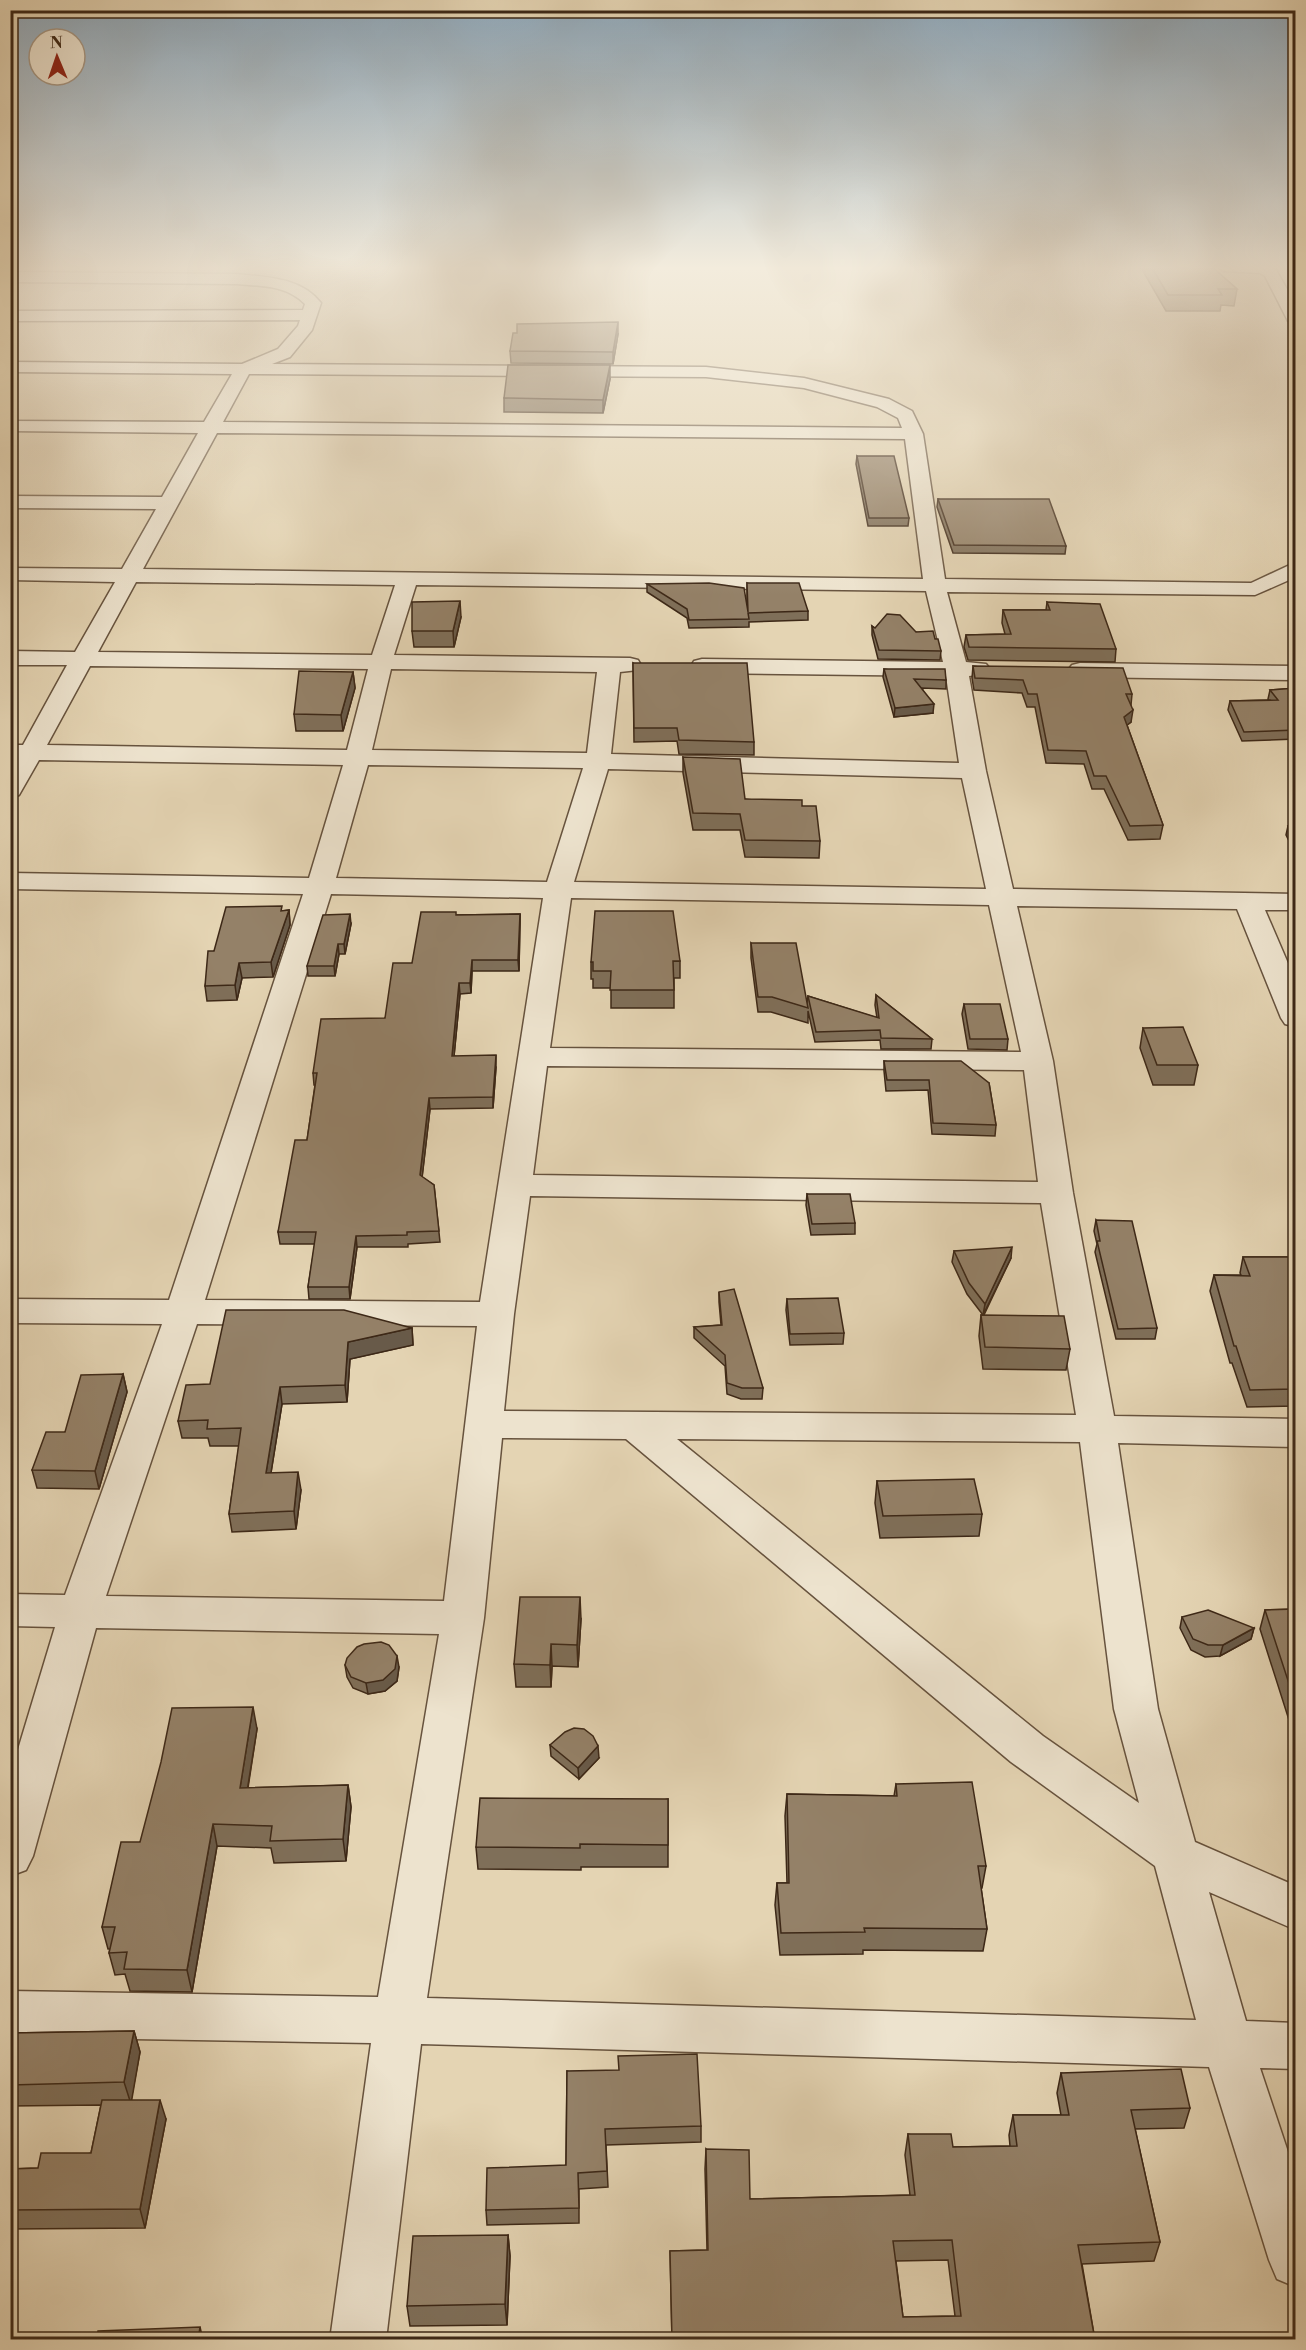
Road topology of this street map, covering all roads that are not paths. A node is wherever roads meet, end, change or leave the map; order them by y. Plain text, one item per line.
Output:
1 (239, 376) edge
2 (739, 376) edge
3 (10, 426) edge
4 (210, 429) junction
5 (914, 434) junction
6 (10, 502) edge
7 (169, 503) junction
8 (1296, 568) edge
9 (10, 574) edge
10 (129, 575) junction
11 (408, 578) junction
12 (934, 586) junction
13 (10, 657) edge
14 (84, 658) junction
15 (381, 662) junction
16 (609, 664) junction
17 (656, 665) edge
18 (680, 665) edge
19 (956, 669) junction
20 (1003, 669) edge
21 (1061, 670) edge
22 (1296, 673) edge
23 (21, 752) edge
24 (358, 757) junction
25 (598, 761) junction
26 (973, 771) junction
27 (10, 790) edge
28 (10, 882) edge
29 (320, 885) junction
30 (558, 891) junction
31 (1002, 897) junction
32 (1247, 901) junction
33 (1296, 902) edge
34 (1296, 1018) edge
35 (532, 1057) junction
36 (1038, 1061) junction
37 (514, 1185) junction
38 (1056, 1193) junction
39 (10, 1311) edge
40 (184, 1311) junction
41 (496, 1314) junction
42 (485, 1424) junction
43 (634, 1425) junction
44 (1097, 1429) junction
45 (1296, 1433) edge
46 (10, 1610) edge
47 (80, 1612) junction
48 (463, 1618) junction
49 (1176, 1855) junction
50 (10, 1856) edge
51 (1296, 1909) edge
52 (10, 2013) edge
53 (399, 2020) junction
54 (1227, 2044) junction
55 (1296, 2046) edge
56 (1296, 2260) edge
57 (358, 2340) edge

1 - 4 street
2 - 5 street
3 - 4 street
4 - 5 street
4 - 7 street
5 - 12 street
6 - 7 street
7 - 10 street
8 - 12 street
9 - 10 street
10 - 11 street
10 - 14 street
11 - 12 street
11 - 15 street
12 - 19 street
13 - 14 street
14 - 15 street
14 - 23 street
15 - 16 street
15 - 24 street
16 - 17 street
16 - 25 street
18 - 19 street
19 - 20 street
19 - 26 street
21 - 22 street
23 - 24 street
23 - 27 street
24 - 25 street
24 - 29 street
25 - 26 street
25 - 30 street
26 - 31 street
28 - 29 street
29 - 30 street
29 - 40 street
30 - 31 street
30 - 35 street
31 - 32 street
31 - 36 street
32 - 33 street
32 - 34 street
35 - 36 street
35 - 37 street
36 - 38 street
37 - 38 street
37 - 41 street
38 - 44 street
39 - 40 street
40 - 41 street
40 - 47 street
41 - 42 street
42 - 43 street
42 - 48 street
43 - 44 street
43 - 49 street
44 - 45 street
44 - 49 street
46 - 47 street
47 - 48 street
47 - 50 street
48 - 53 street
49 - 51 street
49 - 54 street
52 - 53 street
53 - 54 street
53 - 57 street
54 - 55 street
54 - 56 street

